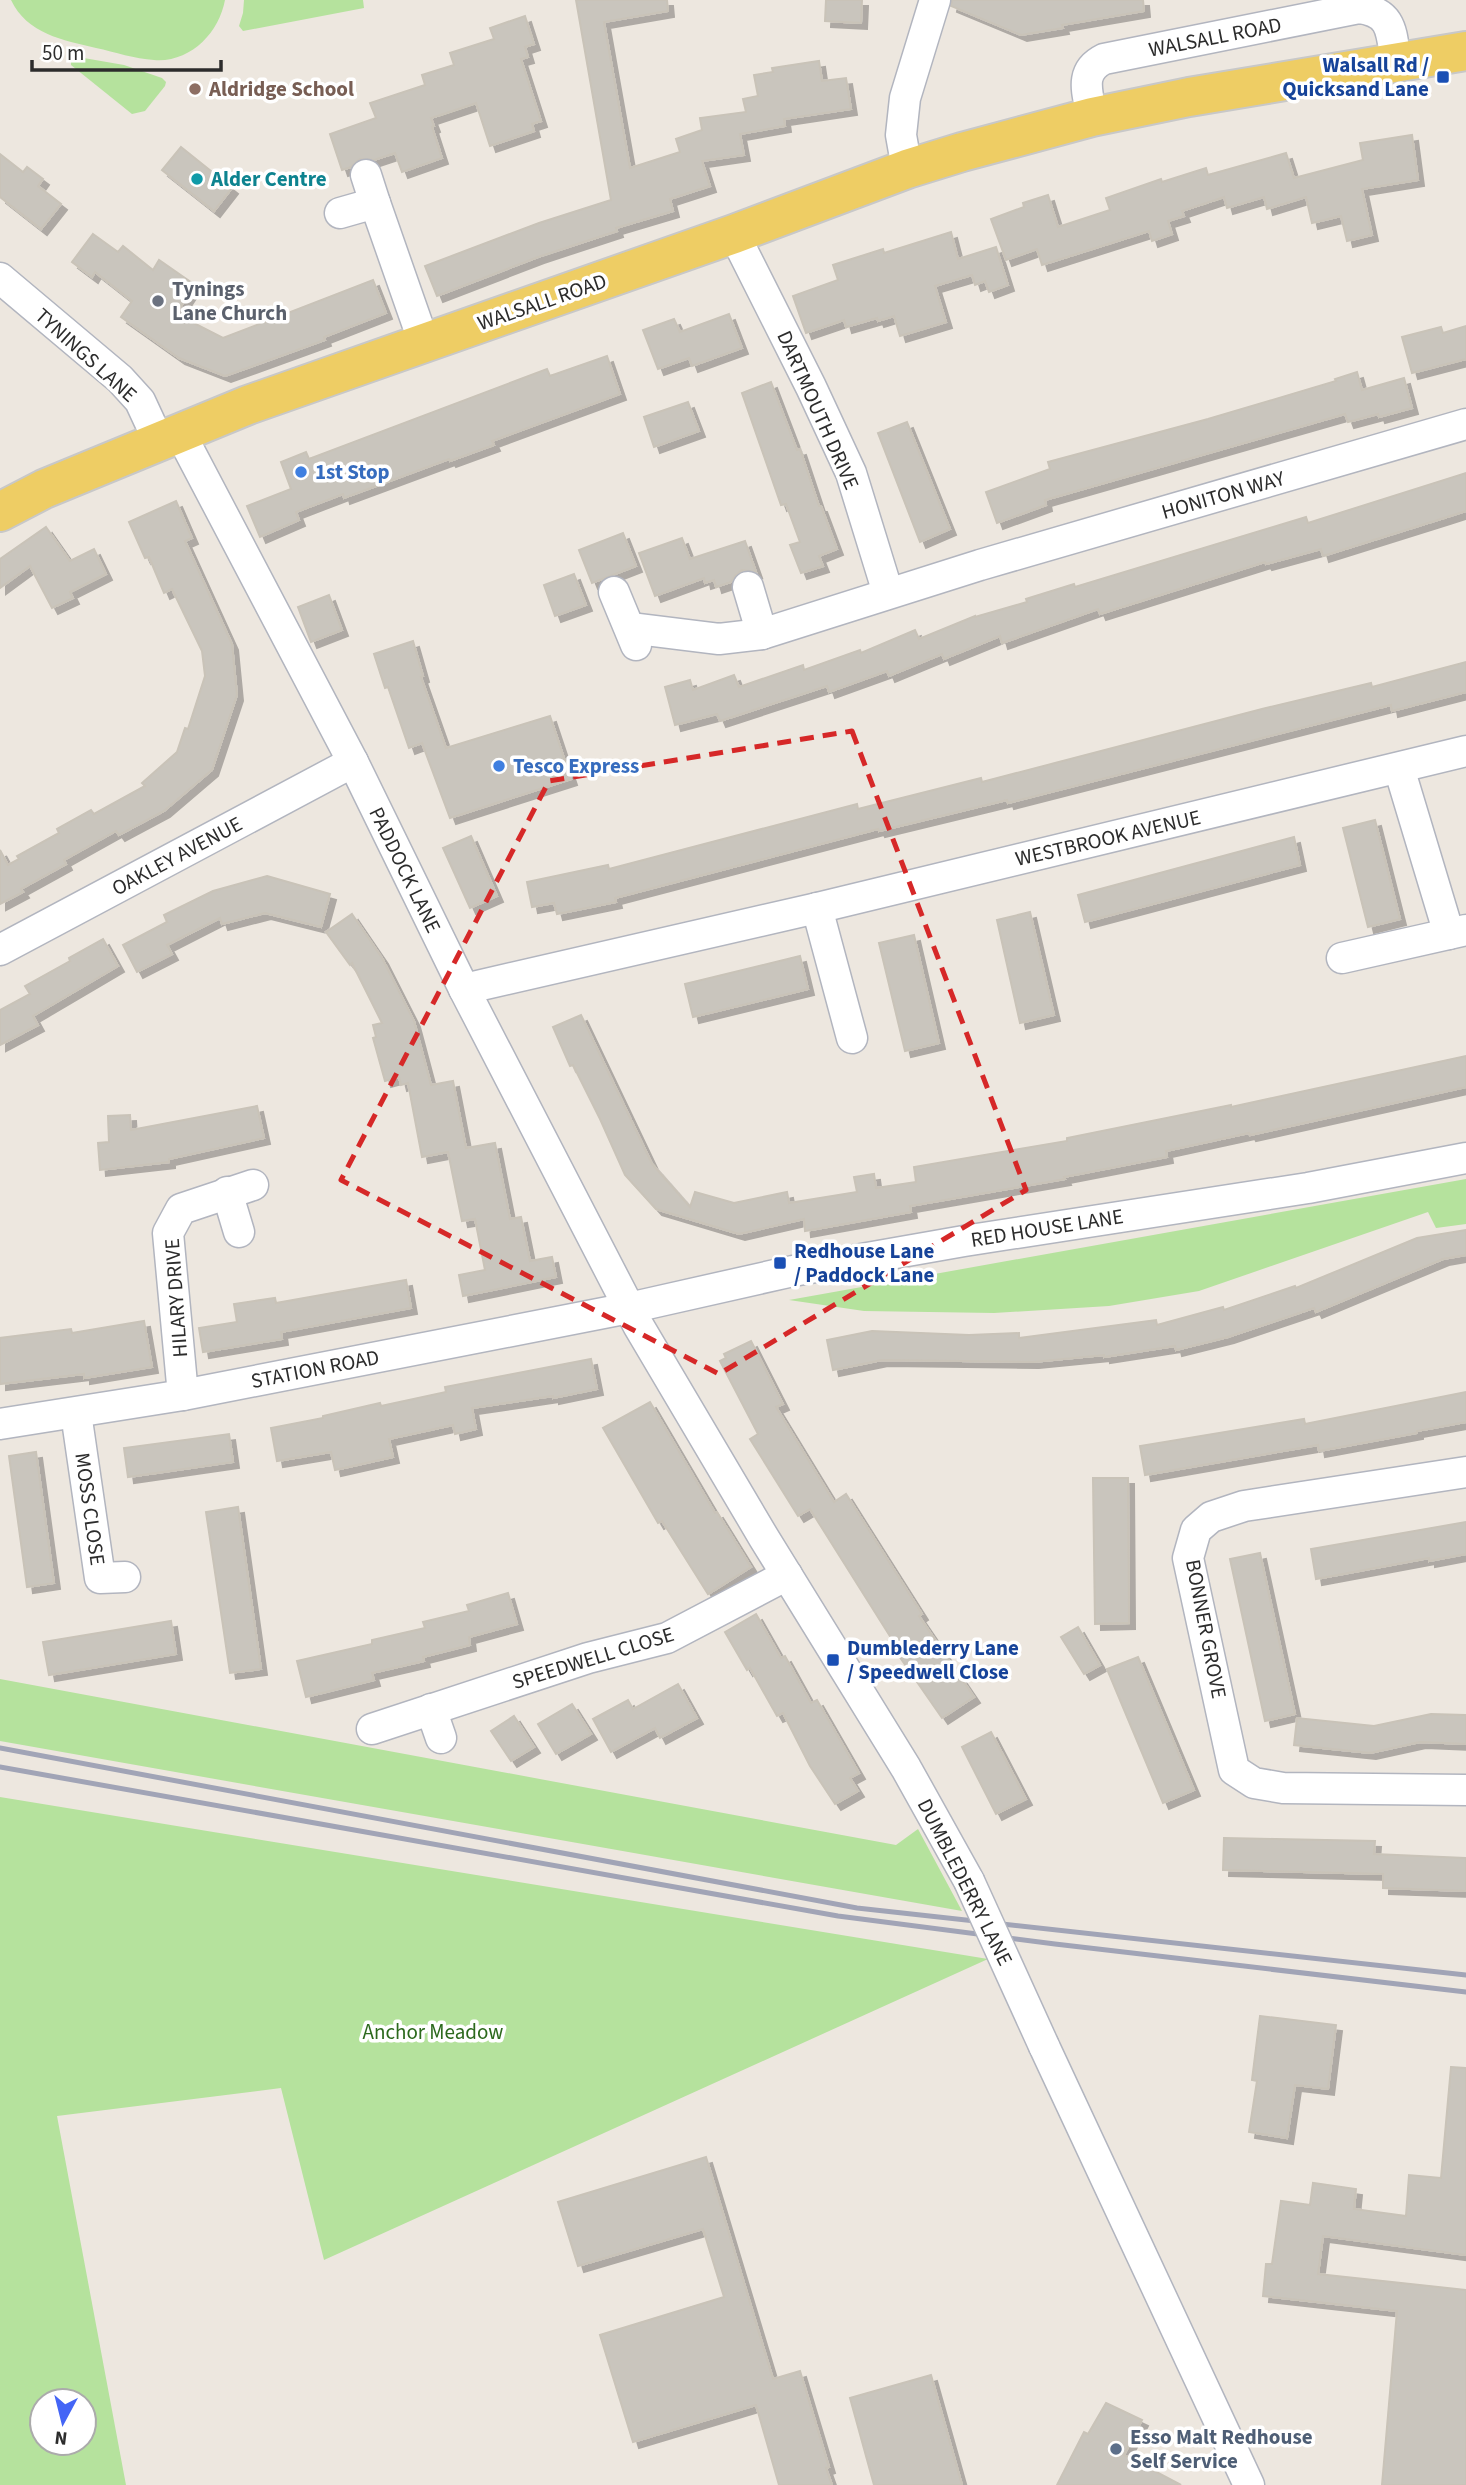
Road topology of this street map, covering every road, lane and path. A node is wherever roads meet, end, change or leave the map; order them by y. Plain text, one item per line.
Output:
1 (934, 0) edge
2 (1466, 51) edge
3 (1396, 63) junction
4 (1092, 117) junction
5 (906, 169) junction
6 (340, 213) dead end
7 (734, 234) junction
8 (0, 278) edge
9 (424, 343) junction
10 (1466, 424) edge
11 (169, 437) junction
12 (0, 512) edge
13 (748, 587) dead end
14 (614, 592) dead end
15 (888, 593) junction
16 (762, 634) junction
17 (1466, 751) edge
18 (353, 762) junction
19 (1399, 768) junction
20 (817, 908) junction
21 (1458, 932) edge
22 (0, 950) edge
23 (1342, 958) dead end
24 (464, 989) junction
25 (852, 1038) dead end
26 (1466, 1158) edge
27 (239, 1232) dead end
28 (629, 1308) junction
29 (183, 1395) junction
30 (76, 1413) junction
31 (0, 1424) edge
32 (1466, 1472) edge
33 (787, 1576) junction
34 (125, 1577) dead end
35 (430, 1709) junction
36 (372, 1729) dead end
37 (441, 1738) dead end
38 (1466, 1790) edge
39 (1249, 2485) edge

1 - 5 street
2 - 3 main road, WALSALL ROAD
3 - 4 main road, WALSALL ROAD
3 - 4 street, WALSALL ROAD
4 - 5 main road, WALSALL ROAD
5 - 7 main road, WALSALL ROAD
6 - 9 street
7 - 9 main road, WALSALL ROAD
7 - 15 street, DARTMOUTH DRIVE
8 - 11 street, TYNINGS LANE
9 - 11 main road, WALSALL ROAD
10 - 15 street, HONITON WAY
11 - 12 main road, WALSALL ROAD
11 - 18 street, PADDOCK LANE
13 - 16 street
14 - 16 street, HONITON WAY
15 - 16 street, HONITON WAY
17 - 19 street, WESTBROOK AVENUE
18 - 22 street, OAKLEY AVENUE
18 - 24 street, PADDOCK LANE
19 - 20 street, WESTBROOK AVENUE
19 - 21 street
20 - 24 street, WESTBROOK AVENUE
20 - 25 street
21 - 23 street
24 - 28 street, PADDOCK LANE
26 - 28 street, RED HOUSE LANE
27 - 29 street, HILARY DRIVE
28 - 29 street, STATION ROAD
28 - 33 street, DUMBLEDERRY LANE
29 - 30 street, STATION ROAD
30 - 31 street, STATION ROAD
30 - 34 street, MOSS CLOSE
32 - 38 street, BONNER GROVE
33 - 35 street, SPEEDWELL CLOSE
33 - 39 street, DUMBLEDERRY LANE, bridge
35 - 36 street, SPEEDWELL CLOSE
35 - 37 street

